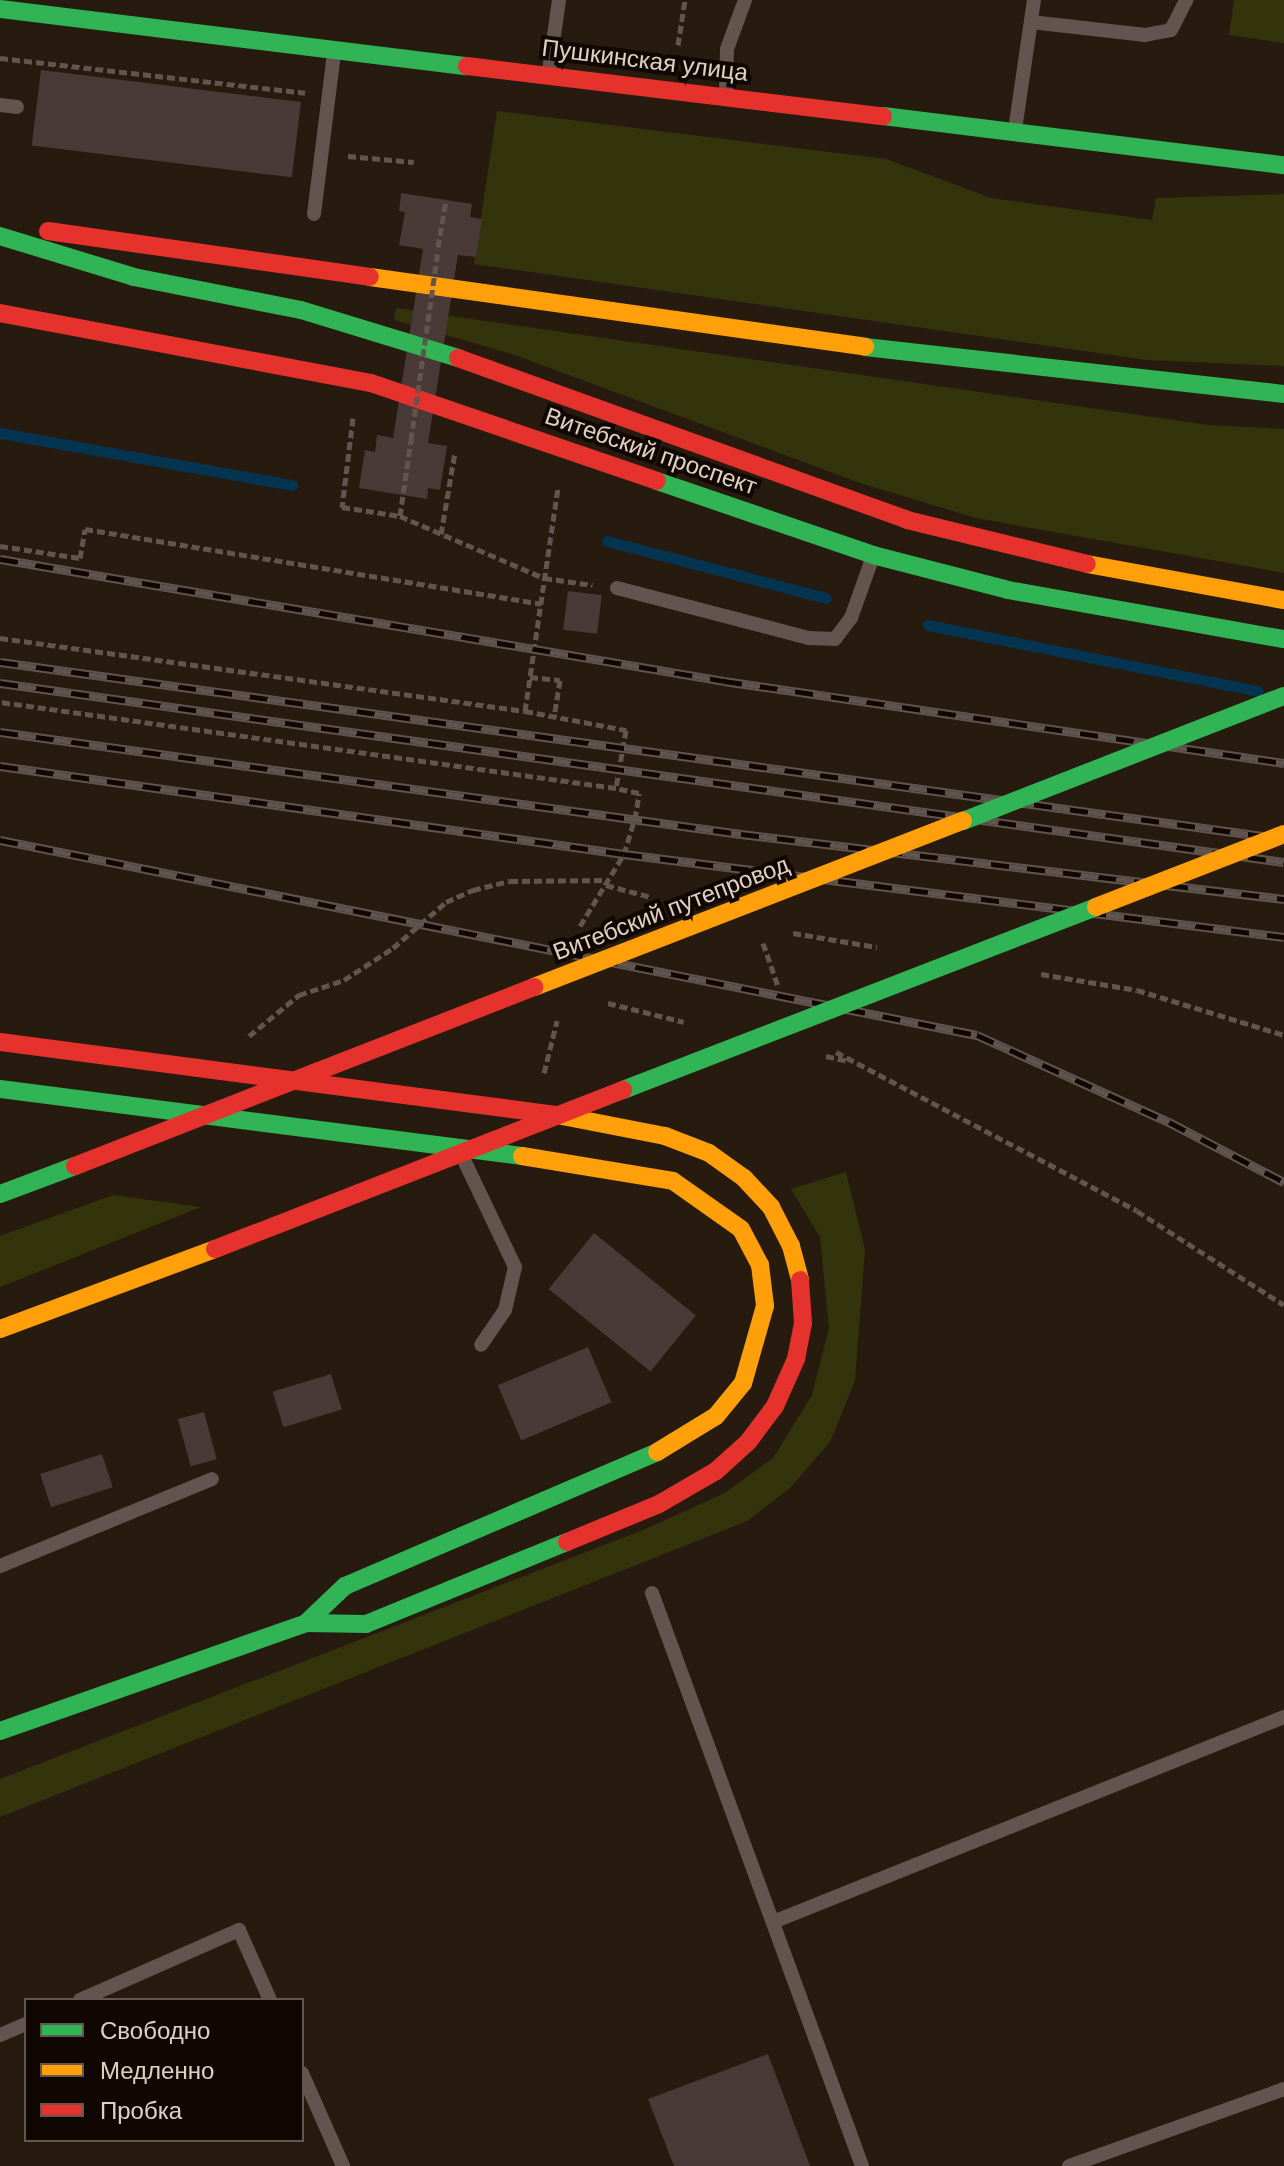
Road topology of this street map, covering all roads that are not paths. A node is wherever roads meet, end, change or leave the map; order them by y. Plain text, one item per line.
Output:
1 (559, 0) edge
2 (745, 0) edge
3 (1034, 0) edge
4 (1186, 0) edge
5 (0, 9) edge
6 (1031, 22) junction
7 (335, 48) junction
8 (548, 73) junction
9 (726, 93) junction
10 (0, 105) edge
11 (17, 107) dead end
12 (1015, 130) junction
13 (1284, 165) edge
14 (314, 214) dead end
15 (0, 228) edge
16 (0, 236) edge
17 (0, 313) edge
18 (1284, 394) edge
19 (873, 555) junction
20 (617, 588) road end
21 (1284, 600) edge
22 (1284, 639) edge
23 (1284, 696) edge
24 (1284, 834) edge
25 (0, 1042) edge
26 (0, 1089) edge
27 (460, 1150) junction
28 (0, 1194) edge
29 (0, 1329) edge
30 (481, 1345) dead end
31 (212, 1479) dead end
32 (0, 1566) edge
33 (652, 1593) dead end
34 (306, 1623) junction
35 (1284, 1717) edge
36 (0, 1731) edge
37 (773, 1922) junction
38 (85, 1998) edge
39 (269, 1998) edge
40 (24, 2025) edge
41 (0, 2035) edge
42 (304, 2078) edge
43 (1284, 2089) edge
44 (343, 2166) edge
45 (862, 2166) edge
46 (1069, 2166) edge

1 - 8 lane
2 - 9 lane
3 - 6 lane
4 - 6 lane
5 - 7 main road, Пушкинская улица
6 - 12 lane
7 - 8 main road, Пушкинская улица
7 - 14 lane
8 - 9 main road, Пушкинская улица
9 - 12 main road, Пушкинская улица
10 - 11 lane
12 - 13 main road, Пушкинская улица
15 - 18 main road
16 - 21 main road
17 - 19 main road, Витебский проспект
19 - 20 lane
19 - 22 main road, Витебский проспект
23 - 28 main road, Витебский путепровод, bridge
24 - 29 main road, bridge
25 - 34 main road
26 - 27 main road
27 - 30 lane
27 - 34 main road
31 - 32 lane
33 - 37 lane
34 - 36 main road
35 - 37 lane
37 - 45 lane
38 - 39 lane
40 - 41 lane
42 - 44 lane
43 - 46 lane

